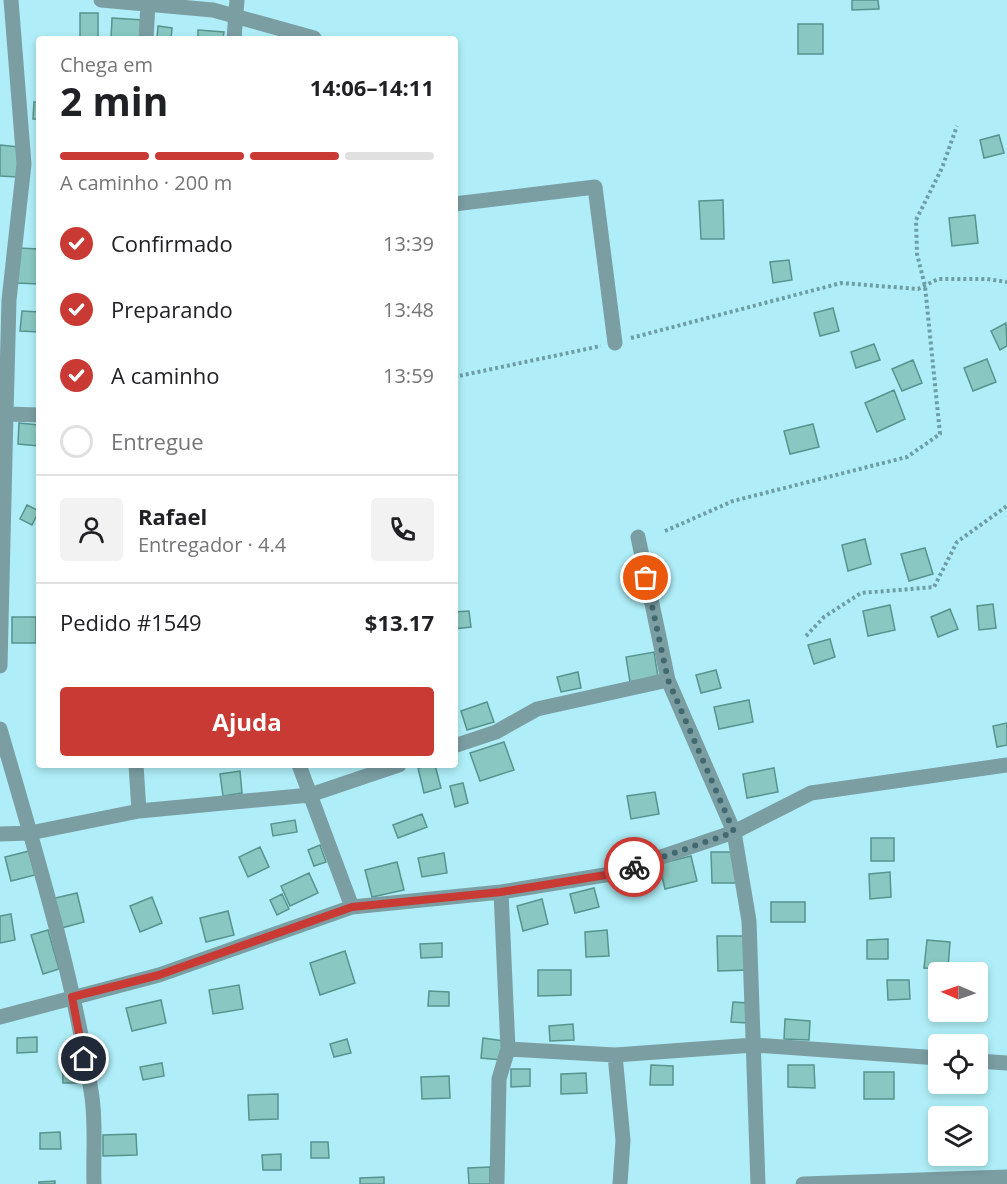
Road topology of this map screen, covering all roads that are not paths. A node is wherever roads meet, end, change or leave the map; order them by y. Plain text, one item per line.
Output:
1 (11, 0) edge
2 (102, 0) edge
3 (237, 0) edge
4 (148, 4) junction
5 (235, 18) junction
6 (146, 36) edge
7 (234, 36) edge
8 (307, 36) edge
9 (458, 204) edge
10 (615, 343) road end
11 (3, 414) edge
12 (36, 415) edge
13 (638, 537) dead end
14 (0, 666) edge
15 (668, 680) junction
16 (0, 729) edge
17 (458, 745) edge
18 (1007, 765) edge
19 (136, 768) edge
20 (300, 768) edge
21 (390, 768) edge
22 (310, 795) junction
23 (139, 811) junction
24 (734, 832) junction
25 (30, 833) junction
26 (0, 834) edge
27 (501, 892) junction
28 (352, 907) junction
29 (72, 997) junction
30 (0, 1017) edge
31 (754, 1045) junction
32 (508, 1049) junction
33 (615, 1055) junction
34 (928, 1057) edge
35 (988, 1062) edge
36 (1007, 1063) edge
37 (1007, 1177) edge
38 (94, 1184) edge
39 (497, 1184) edge
40 (620, 1184) edge
41 (758, 1184) edge
42 (803, 1184) edge

1 - 11 street
2 - 4 street
3 - 5 street
4 - 5 street
4 - 6 street
5 - 7 street
5 - 8 street
9 - 10 street
11 - 12 street
11 - 14 street
13 - 15 street
15 - 17 street
15 - 24 street
16 - 25 street
18 - 24 street
19 - 23 street
20 - 22 street
21 - 22 street
22 - 23 street
22 - 28 street
23 - 25 street
24 - 27 street
24 - 31 street
25 - 26 street
25 - 29 street
27 - 28 street
27 - 32 street
28 - 29 street
29 - 30 street
29 - 38 street
31 - 33 street
31 - 34 street
31 - 41 street
32 - 33 street
32 - 39 street
33 - 40 street
35 - 36 street
37 - 42 street

